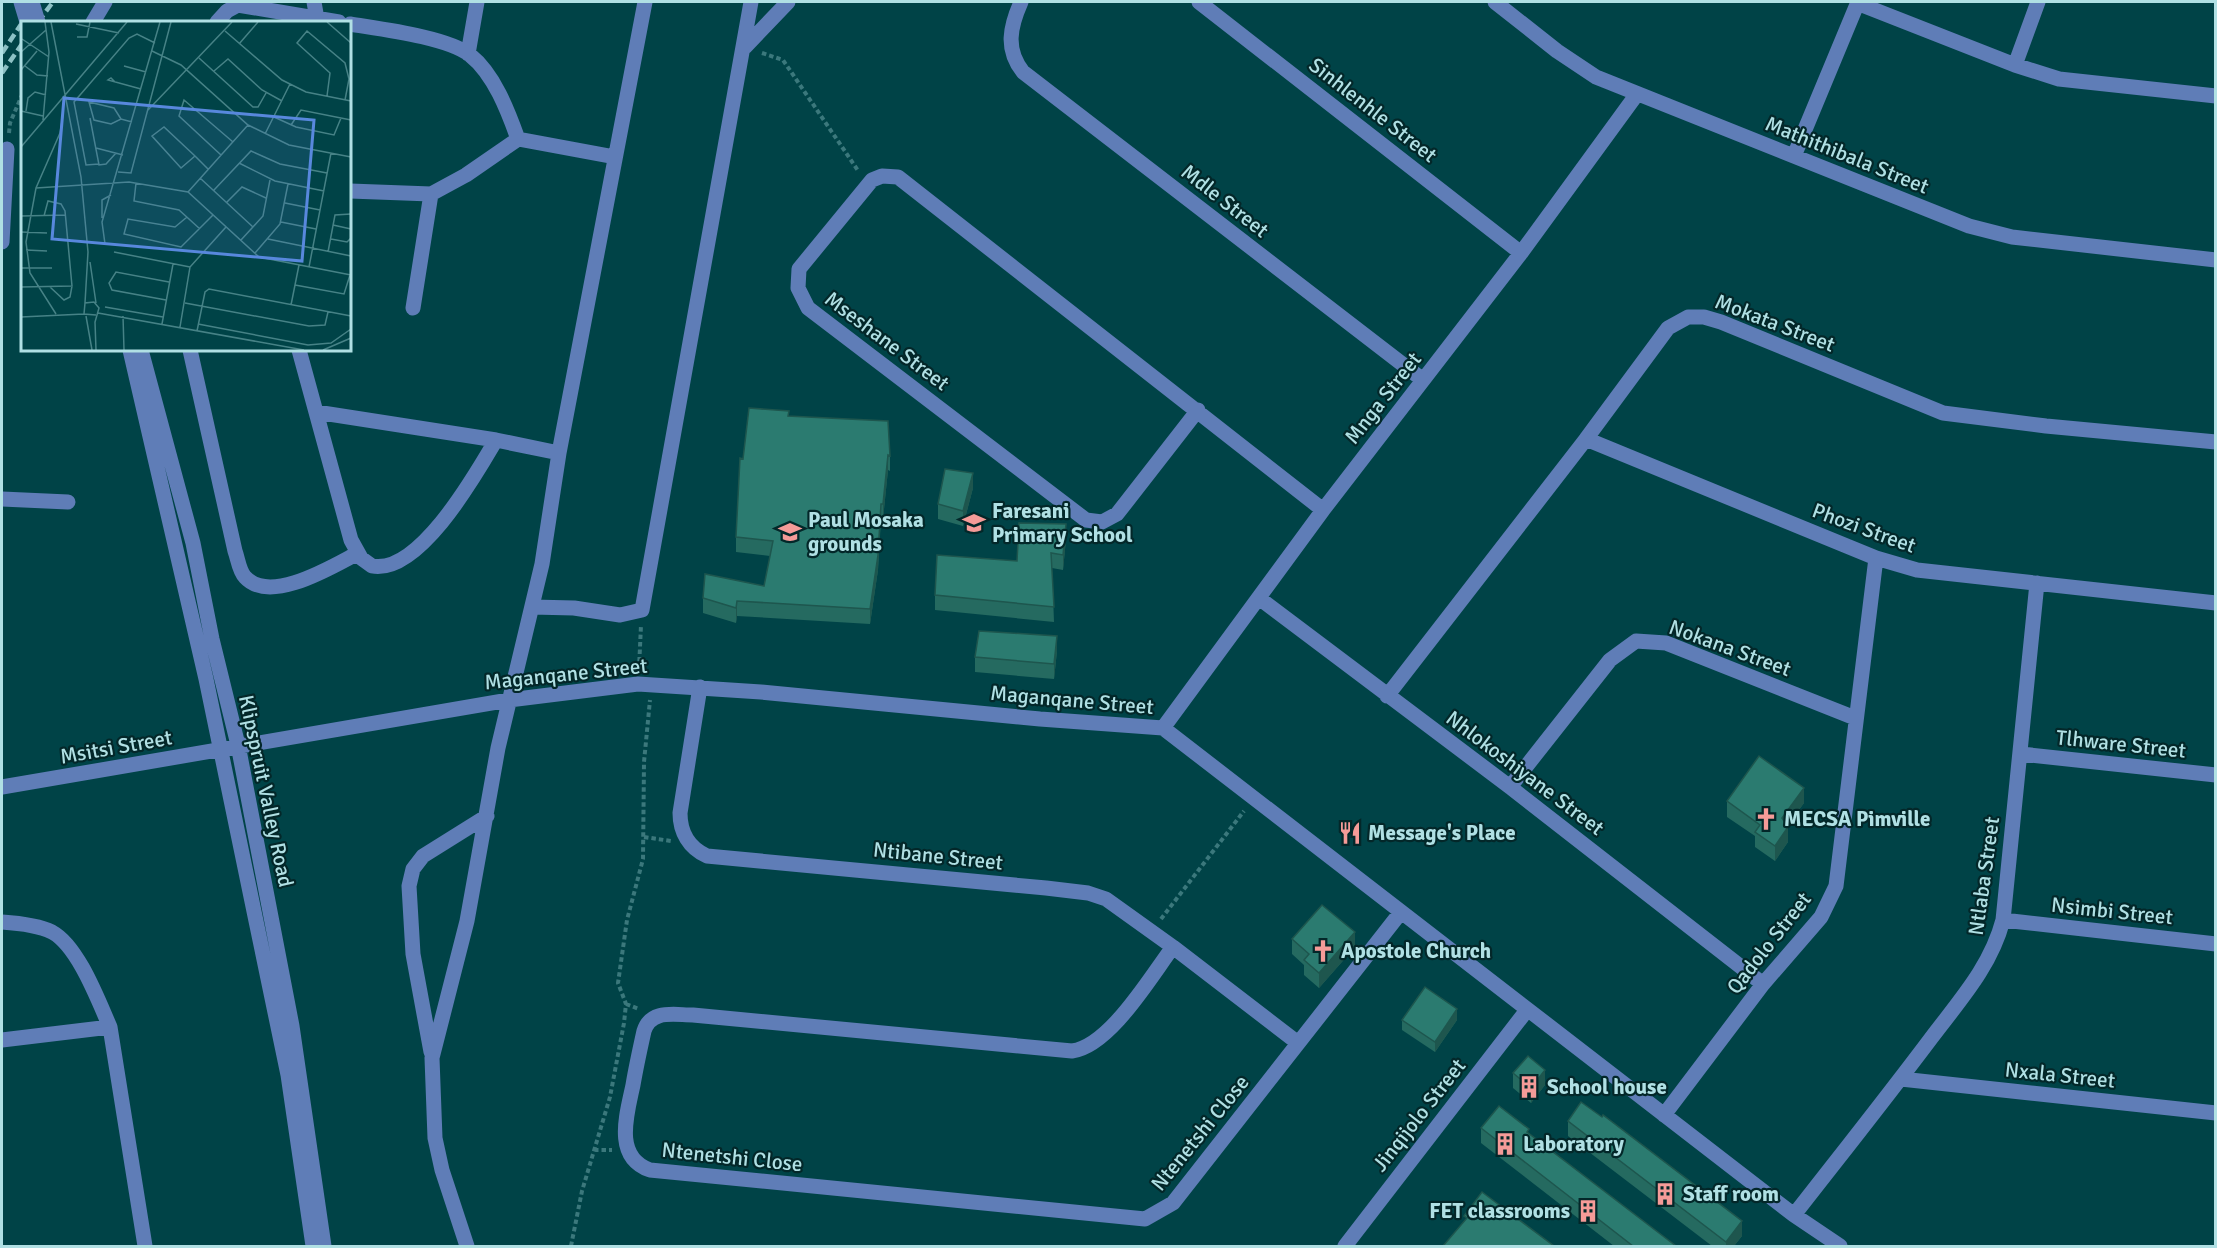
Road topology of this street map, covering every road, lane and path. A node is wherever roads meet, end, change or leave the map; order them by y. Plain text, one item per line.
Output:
1 (21, 2) edge
2 (32, 2) edge
3 (105, 2) edge
4 (314, 2) edge
5 (477, 2) edge
6 (645, 2) edge
7 (751, 2) edge
8 (788, 2) edge
9 (1021, 2) edge
10 (1199, 2) edge
11 (1495, 2) edge
12 (1858, 2) edge
13 (2038, 2) edge
14 (238, 3) edge
15 (317, 19) junction
16 (27, 21) edge
17 (39, 21) edge
18 (94, 21) edge
19 (219, 21) edge
20 (332, 21) edge
21 (351, 24) edge
22 (745, 47) junction
23 (468, 54) junction
24 (2015, 65) junction
25 (1637, 94) junction
26 (2216, 96) edge
27 (21, 97) edge
28 (519, 139) junction
29 (7, 149) joint
30 (1794, 156) junction
31 (615, 157) junction
32 (867, 185) junction
33 (351, 191) edge
34 (431, 194) junction
35 (2, 242) edge
36 (1521, 253) junction
37 (2216, 260) edge
38 (413, 308) dead end
39 (130, 351) edge
40 (141, 351) edge
41 (190, 351) edge
42 (300, 351) edge
43 (1423, 380) junction
44 (1198, 410) junction
45 (316, 412) junction
46 (1586, 439) junction
47 (496, 440) junction
48 (2216, 442) edge
49 (560, 453) junction
50 (2, 499) edge
51 (68, 502) dead end
52 (1323, 510) junction
53 (358, 553) junction
54 (1876, 558) junction
55 (2037, 584) junction
56 (1259, 598) junction
57 (2216, 603) edge
58 (532, 607) junction
59 (642, 610) junction
60 (644, 685) junction
61 (700, 687) junction
62 (1387, 696) junction
63 (509, 700) junction
64 (1854, 718) junction
65 (1163, 728) junction
66 (238, 745) junction
67 (220, 750) junction
68 (2022, 754) junction
69 (2216, 775) edge
70 (1510, 787) junction
71 (2, 788) edge
72 (1254, 798) junction
73 (487, 816) junction
74 (1401, 912) junction
75 (2003, 920) junction
76 (2, 922) edge
77 (1152, 931) junction
78 (2216, 944) edge
79 (1173, 947) junction
80 (1763, 984) junction
81 (1527, 1010) junction
82 (110, 1027) junction
83 (2, 1040) edge
84 (1298, 1043) junction
85 (432, 1058) junction
86 (1901, 1079) junction
87 (2216, 1113) edge
88 (1664, 1115) junction
89 (1794, 1215) junction
90 (146, 1246) edge
91 (313, 1246) edge
92 (324, 1246) edge
93 (467, 1246) edge
94 (571, 1246) edge
95 (1345, 1246) edge
96 (1840, 1246) edge

1 - 16 street, bridge
2 - 17 street, bridge
3 - 18 street
4 - 15 street
5 - 23 street
6 - 31 street
7 - 22 street
8 - 22 street
9 - 43 street, Mdle Street
10 - 36 street, Sinhlenhle Street
11 - 25 street, Mathithibala Street
12 - 24 street
12 - 30 street
13 - 24 street
14 - 15 street
14 - 19 street
15 - 20 street
21 - 23 street
22 - 32 path
22 - 59 street
23 - 28 street
24 - 26 street
25 - 30 street, Mathithibala Street
25 - 36 street, Mnga Street
27 - 29 path
28 - 31 street
28 - 34 street
29 - 35 street
30 - 37 street, Mathithibala Street
31 - 49 street
32 - 44 street
32 - 44 street, Mseshane Street
33 - 34 street
34 - 38 street
36 - 43 street, Mnga Street
39 - 67 street, Klipspruit Valley Road
40 - 66 street, Klipspruit Valley Road
41 - 53 street
42 - 45 street
43 - 52 street, Mnga Street
44 - 52 street
45 - 47 street
45 - 53 street
46 - 48 street, Mokata Street
46 - 54 street, Phozi Street
46 - 62 street, Mokata Street
47 - 49 street
47 - 53 street
49 - 58 street
50 - 51 street
52 - 56 street, Mnga Street
54 - 55 street, Phozi Street
54 - 64 street, Qadolo Street
55 - 57 street, Phozi Street
55 - 68 street, Ntlaba Street
56 - 62 street, Nhlokoshiyane Street
56 - 65 street, Mnga Street
58 - 59 street
58 - 63 street
59 - 60 path
60 - 61 street, Maganqane Street
60 - 63 street, Maganqane Street
60 - 94 path
61 - 65 street, Maganqane Street
61 - 77 street, Ntibane Street
62 - 70 street, Nhlokoshiyane Street
63 - 66 street, Maganqane Street
63 - 73 street
64 - 70 street, Nokana Street
64 - 80 street, Qadolo Street
65 - 72 street, Maganqane Street
66 - 67 street, Msitsi Street
66 - 92 street, Klipspruit Valley Road
67 - 71 street, Msitsi Street
67 - 91 street, Klipspruit Valley Road
68 - 69 street, Tlhware Street
68 - 75 street, Ntlaba Street
70 - 80 street, Nhlokoshiyane Street
72 - 74 street, Maganqane Street
72 - 77 path
73 - 85 street
73 - 85 street
74 - 81 street, Maganqane Street
74 - 84 street, Ntenetshi Close
75 - 78 street, Nsimbi Street
75 - 86 street, Ntlaba Street
76 - 82 street
77 - 79 street, Ntibane Street
79 - 84 street, Ntibane Street
79 - 84 street, Ntenetshi Close
80 - 88 street, Qadolo Street
81 - 88 street, Maganqane Street
81 - 95 street, Jinqijolo Street
82 - 83 street
82 - 90 street
85 - 93 street
86 - 87 street, Nxala Street
86 - 89 street, Ntlaba Street
88 - 89 street, Maganqane Street
89 - 96 street, Maganqane Street

